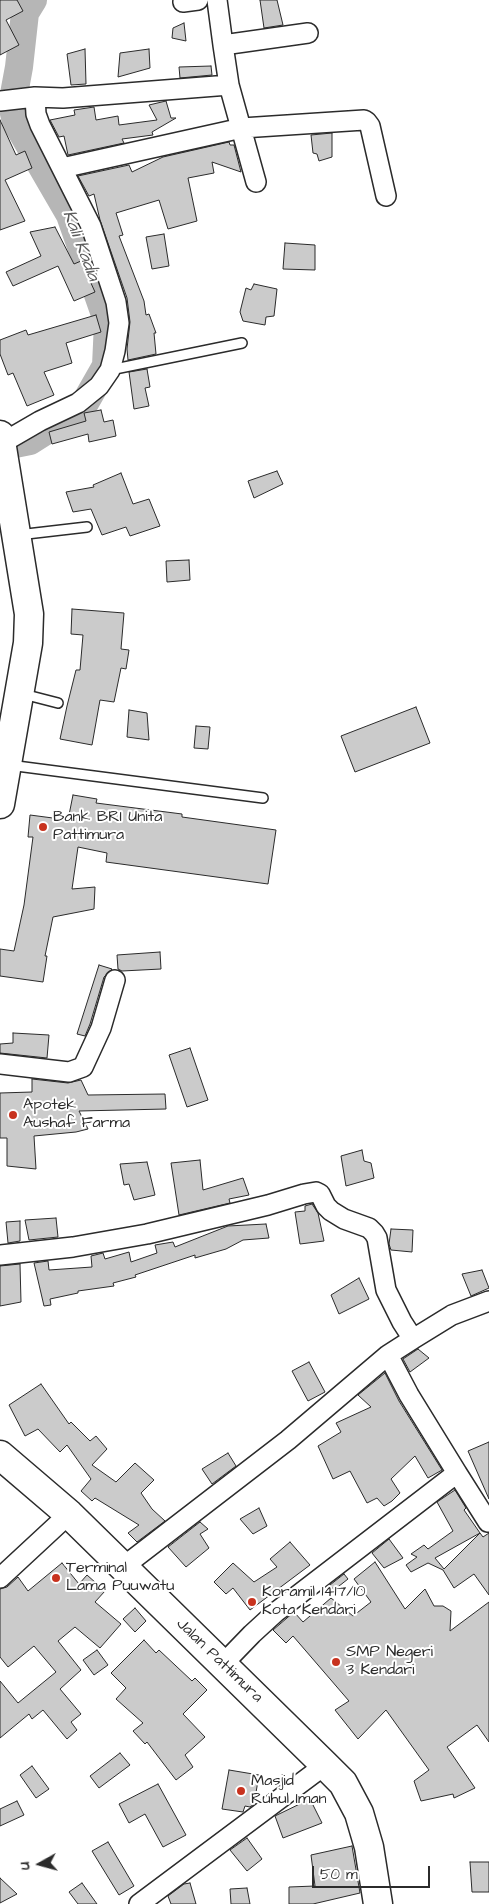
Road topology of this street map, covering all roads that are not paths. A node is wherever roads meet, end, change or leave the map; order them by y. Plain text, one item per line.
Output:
1 (216, 0) edge
2 (308, 33) dead end
3 (223, 45) junction
4 (229, 84) junction
5 (17, 99) edge
6 (242, 128) junction
7 (62, 168) junction
8 (256, 182) dead end
9 (386, 196) dead end
10 (242, 343) dead end
11 (110, 370) junction
12 (2, 445) edge
13 (87, 527) dead end
14 (15, 536) junction
15 (12, 701) edge
16 (58, 703) dead end
17 (6, 764) junction
18 (263, 798) dead end
19 (0, 804) edge
20 (115, 980) dead end
21 (0, 1064) edge
22 (0, 1255) edge
23 (489, 1301) edge
24 (413, 1339) junction
25 (388, 1355) junction
26 (0, 1456) edge
27 (457, 1473) junction
28 (69, 1514) junction
29 (488, 1522) dead end
30 (123, 1567) junction
31 (0, 1578) edge
32 (223, 1664) junction
33 (326, 1764) junction
34 (139, 1904) edge
35 (378, 1904) edge

1 - 3 street
2 - 3 street
3 - 4 street
4 - 5 street
4 - 6 street
5 - 7 street
6 - 7 street
6 - 8 street
6 - 9 street
7 - 11 street
10 - 11 lane
11 - 12 street
12 - 14 highway
13 - 14 lane
14 - 15 highway
15 - 16 lane
15 - 17 highway
17 - 18 lane
17 - 19 highway
20 - 21 street
22 - 24 street
23 - 24 street
24 - 25 street
25 - 27 street
25 - 30 street
26 - 28 highway, Jalan Pattimura
27 - 29 street
27 - 32 street
28 - 30 highway, Jalan Pattimura
28 - 31 street
30 - 32 highway, Jalan Pattimura
32 - 33 highway, Jalan Pattimura
33 - 34 street
33 - 35 highway, Jalan Pattimura

